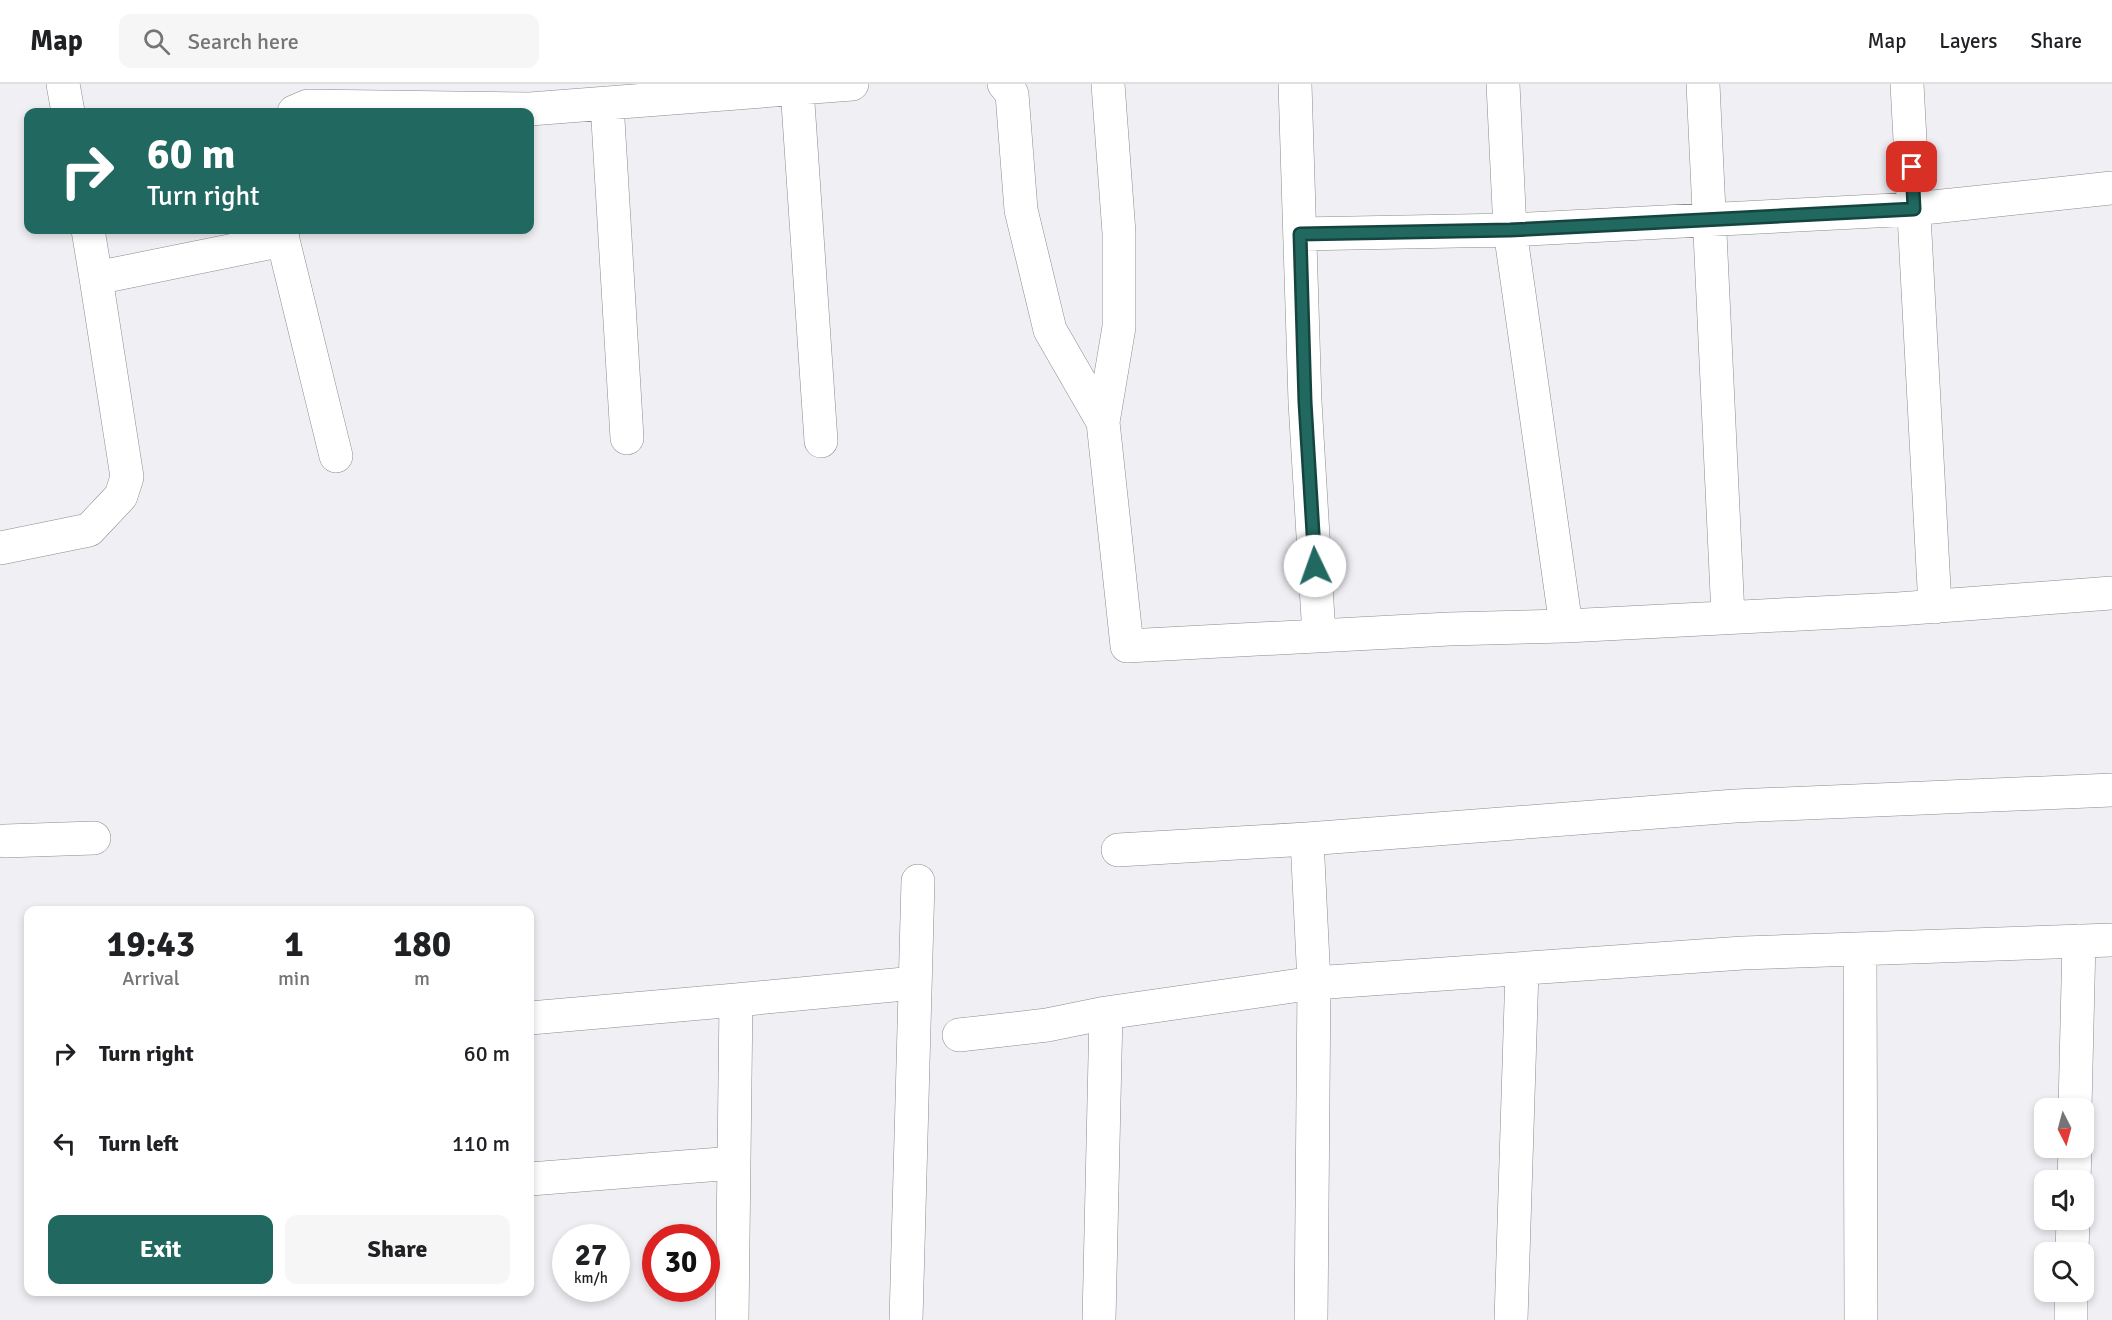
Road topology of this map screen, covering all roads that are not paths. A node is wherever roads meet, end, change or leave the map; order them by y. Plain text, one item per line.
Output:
1 (63, 84) edge
2 (852, 84) edge
3 (1004, 84) edge
4 (1108, 84) edge
5 (1295, 84) edge
6 (1503, 84) edge
7 (1703, 84) edge
8 (1907, 84) edge
9 (797, 88) junction
10 (607, 103) junction
11 (67, 108) edge
12 (303, 108) edge
13 (456, 108) edge
14 (534, 109) edge
15 (2112, 188) edge
16 (1914, 209) junction
17 (1710, 218) junction
18 (1510, 230) junction
19 (89, 234) edge
20 (1300, 234) junction
21 (282, 235) edge
22 (96, 278) junction
23 (1103, 422) junction
24 (627, 438) dead end
25 (821, 441) dead end
26 (336, 456) dead end
27 (0, 548) edge
28 (2112, 593) edge
29 (1935, 607) junction
30 (1728, 616) junction
31 (1566, 626) junction
32 (1319, 636) junction
33 (2112, 790) edge
34 (2, 832) edge
35 (94, 838) dead end
36 (1308, 839) junction
37 (1118, 850) dead end
38 (918, 881) dead end
39 (2112, 940) edge
40 (2079, 941) junction
41 (1860, 951) junction
42 (1522, 970) junction
43 (915, 983) junction
44 (1314, 984) junction
45 (736, 1000) junction
46 (1106, 1013) junction
47 (534, 1018) edge
48 (959, 1035) dead end
49 (2075, 1098) edge
50 (734, 1163) junction
51 (534, 1179) edge
52 (2071, 1302) edge
53 (730, 1320) edge
54 (906, 1320) edge
55 (1099, 1320) edge
56 (1311, 1320) edge
57 (1511, 1320) edge
58 (1862, 1320) edge
59 (2071, 1320) edge

1 - 11 street
2 - 9 street
3 - 23 street
4 - 23 street
5 - 20 street
6 - 18 street
7 - 17 street
8 - 16 street
9 - 10 street
9 - 25 street
10 - 14 street
10 - 24 street
12 - 13 street
15 - 16 street
16 - 17 street
16 - 29 street
17 - 18 street
17 - 30 street
18 - 20 street
18 - 31 street
19 - 22 street
20 - 32 street
21 - 22 street
21 - 26 street
22 - 27 street
23 - 32 street
28 - 29 street
29 - 30 street
30 - 31 street
31 - 32 street
33 - 36 street
34 - 35 street
36 - 37 street
36 - 44 street
38 - 43 street
39 - 40 street
40 - 41 street
40 - 49 street
41 - 42 street
41 - 58 street
42 - 44 street
42 - 57 street
43 - 45 street
43 - 54 street
44 - 46 street
44 - 56 street
45 - 47 street
45 - 50 street
46 - 48 street
46 - 55 street
50 - 51 street
50 - 53 street
52 - 59 street

